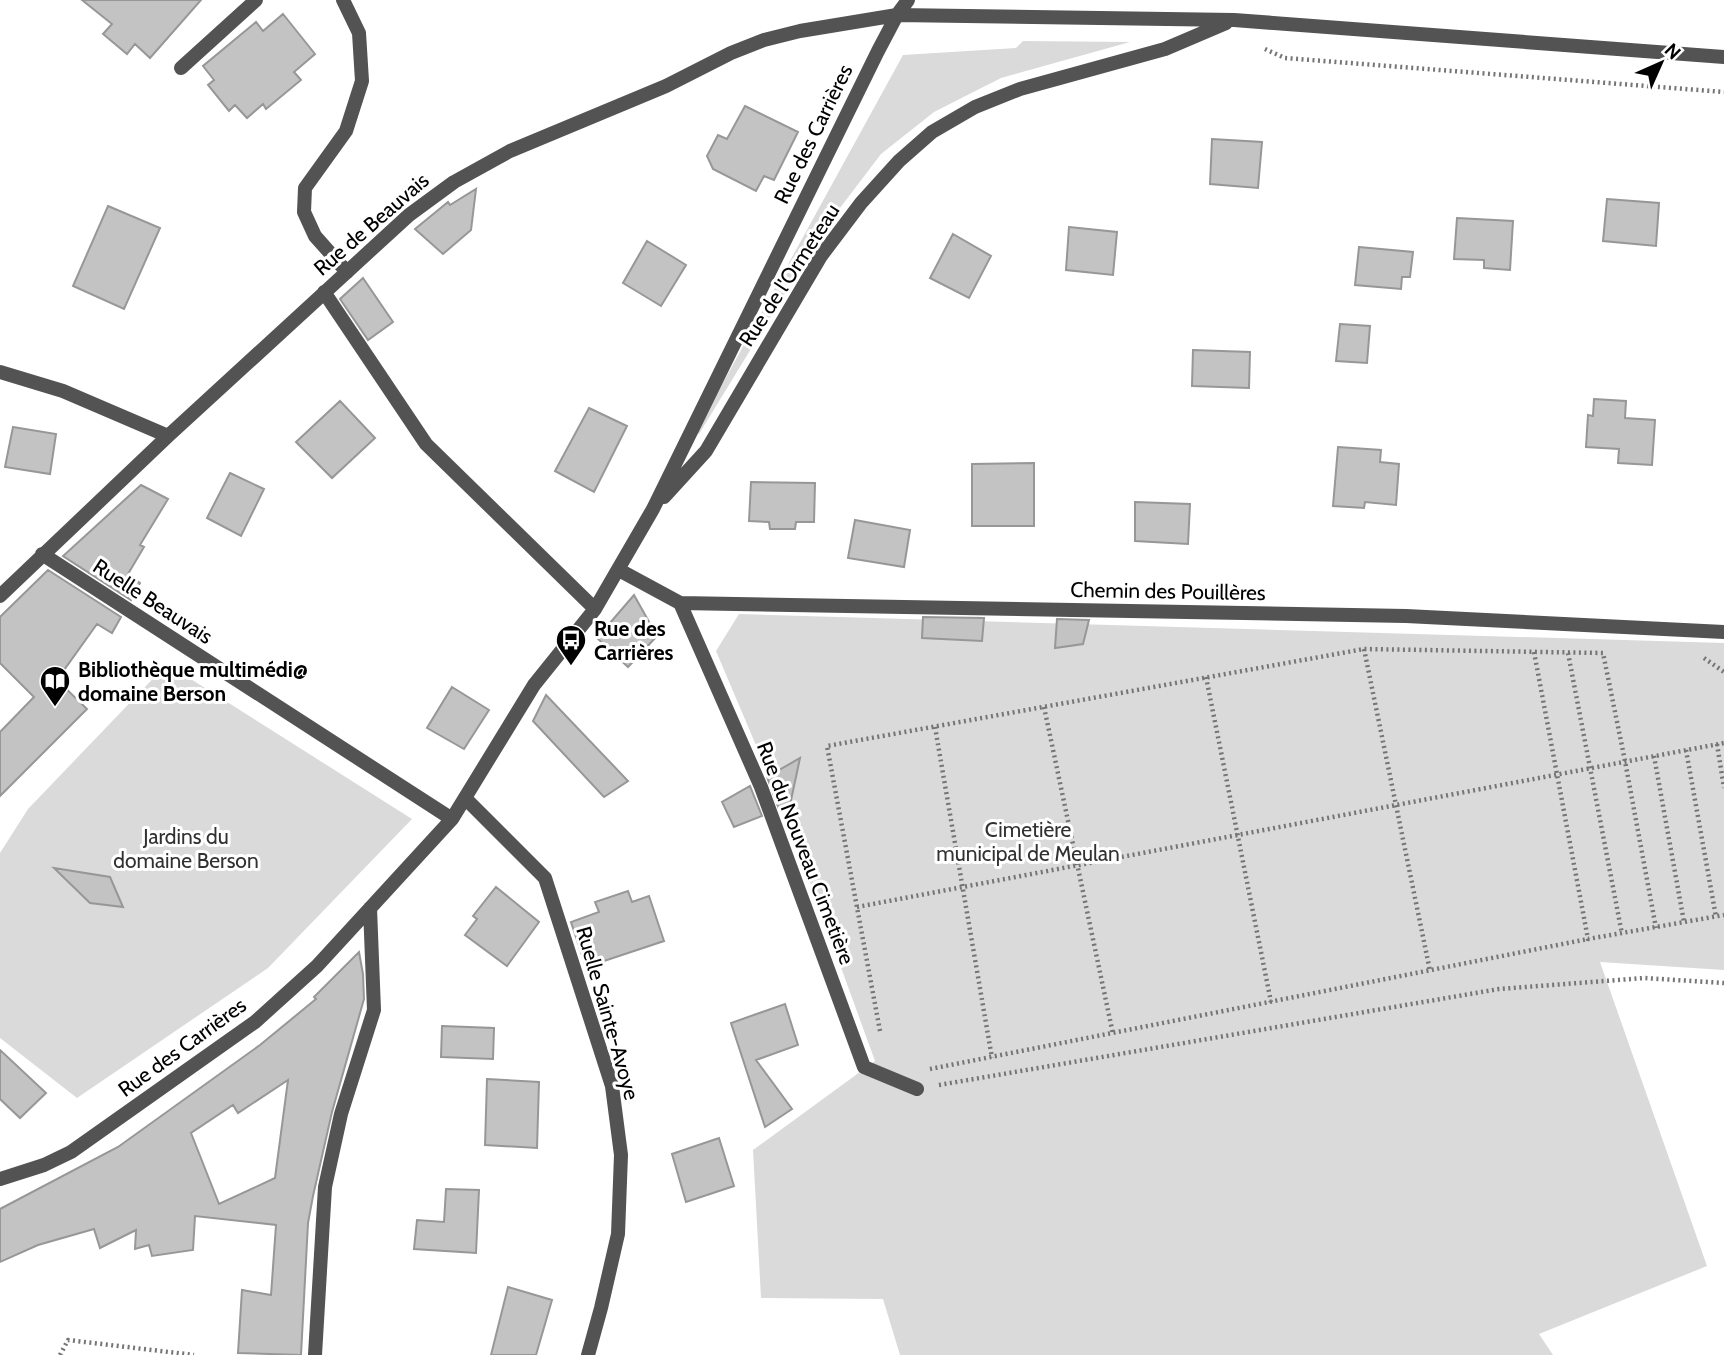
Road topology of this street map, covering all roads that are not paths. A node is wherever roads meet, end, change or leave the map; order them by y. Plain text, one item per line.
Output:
1 (256, 0) edge
2 (343, 0) edge
3 (908, 0) edge
4 (897, 15) junction
5 (1234, 20) junction
6 (1724, 57) edge
7 (181, 68) dead end
8 (347, 272) junction
9 (324, 292) junction
10 (0, 372) edge
11 (168, 436) junction
12 (653, 509) junction
13 (42, 554) junction
14 (619, 570) junction
15 (0, 596) edge
16 (680, 603) junction
17 (595, 608) junction
18 (1724, 632) edge
19 (466, 799) junction
20 (453, 819) junction
21 (370, 908) junction
22 (917, 1089) road end
23 (0, 1179) edge
24 (315, 1355) edge
25 (588, 1355) edge

1 - 7 street
2 - 8 street
3 - 4 street, Rue des Carrières
4 - 5 street, Rue de Beauvais
4 - 8 street, Rue de Beauvais
4 - 12 street, Rue des Carrières
5 - 6 street, Rue de Beauvais
5 - 12 street, Rue de l'Ormeteau
8 - 9 street, Rue de Beauvais
9 - 11 street, Rue de Beauvais
9 - 17 street
10 - 11 street
11 - 13 street, Rue de Beauvais
12 - 14 street, Rue des Carrières
13 - 15 street, Rue de Beauvais
13 - 20 street, Ruelle Beauvais
14 - 16 street, Chemin des Pouillères
14 - 17 street, Rue des Carrières
16 - 18 street, Chemin des Pouillères
16 - 22 street, Rue du Nouveau Cimetière
17 - 19 street, Rue des Carrières
19 - 20 street, Rue des Carrières
19 - 25 street, Ruelle Sainte-Avoye
20 - 21 street, Rue des Carrières
21 - 23 street, Rue des Carrières
21 - 24 street

